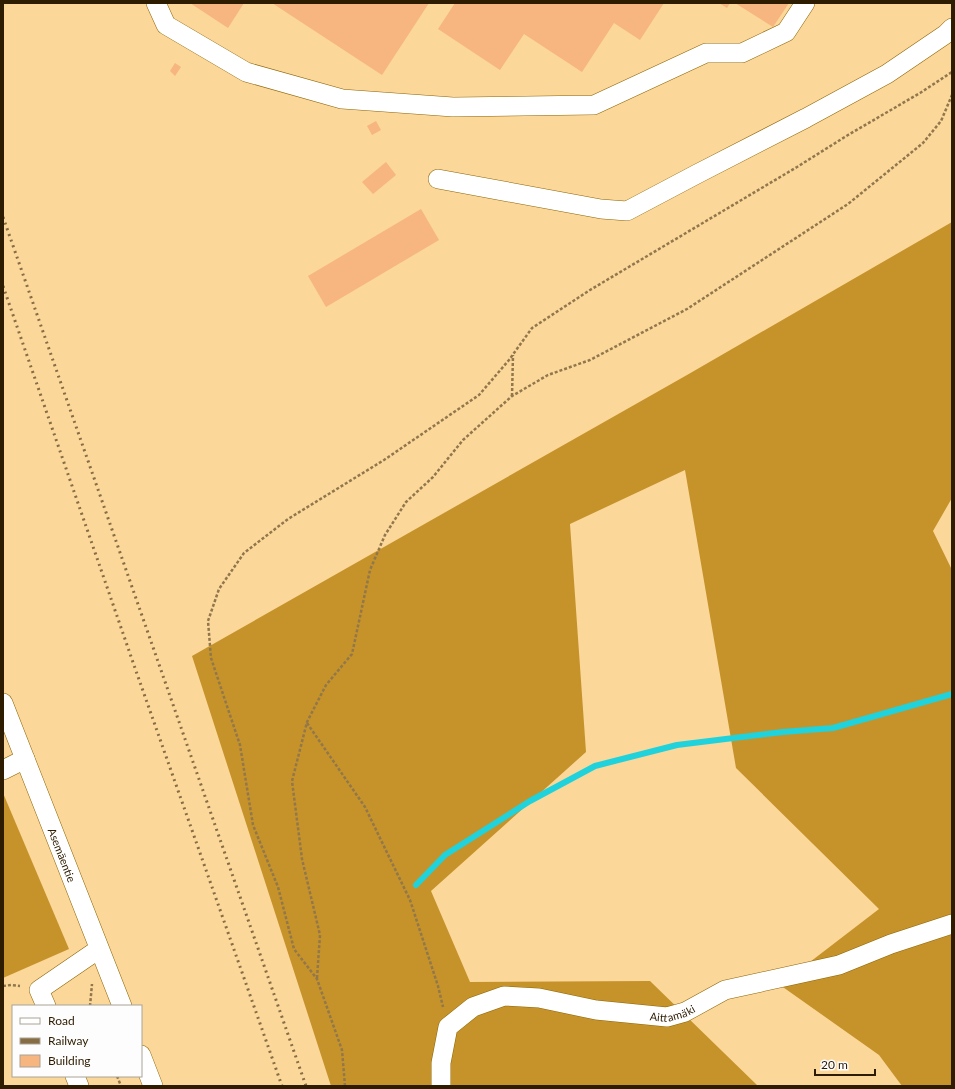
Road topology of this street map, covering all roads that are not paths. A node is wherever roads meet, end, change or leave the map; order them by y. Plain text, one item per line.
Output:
1 (156, 3) edge
2 (805, 3) edge
3 (952, 28) edge
4 (438, 180) dead end
5 (3, 703) edge
6 (25, 759) junction
7 (3, 770) edge
8 (952, 924) edge
9 (100, 949) junction
10 (46, 1005) edge
11 (122, 1005) edge
12 (142, 1058) edge
13 (153, 1086) edge
14 (441, 1086) edge

1 - 2 street
3 - 4 street
5 - 6 street, Asemäentie
6 - 7 street
6 - 9 street, Asemäentie
8 - 14 street, Aittamäki
9 - 10 street
9 - 11 street, Asemäentie
12 - 13 street

